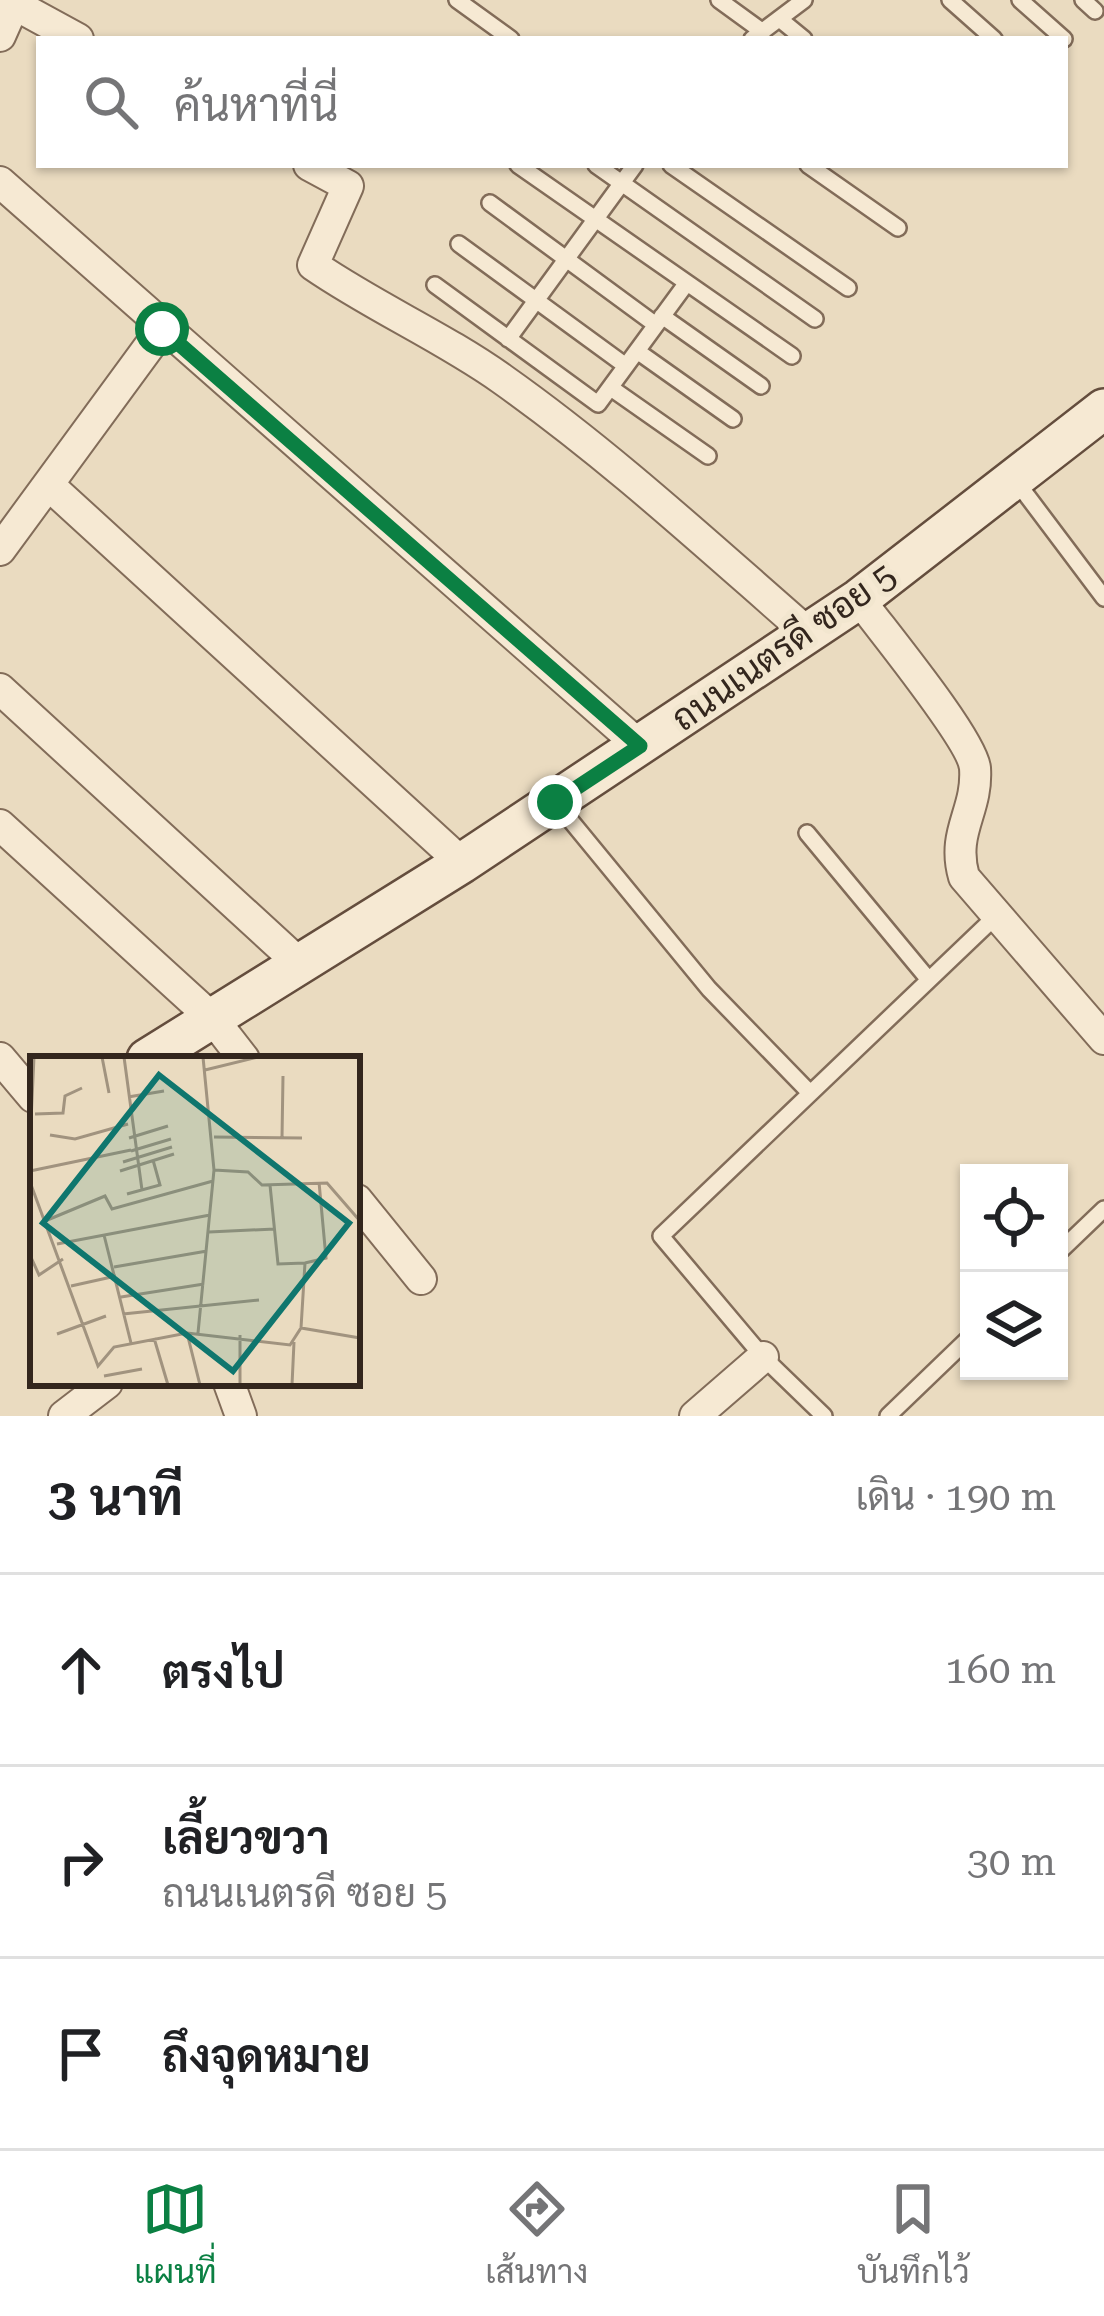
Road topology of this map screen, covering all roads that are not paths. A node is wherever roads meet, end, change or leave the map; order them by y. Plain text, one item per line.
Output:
1 (457, 0) edge
2 (719, 0) edge
3 (804, 0) edge
4 (950, 0) edge
5 (1020, 0) edge
6 (15, 2) edge
7 (782, 21) junction
8 (0, 36) edge
9 (73, 36) edge
10 (507, 36) edge
11 (758, 36) edge
12 (800, 36) edge
13 (991, 36) edge
14 (1060, 36) edge
15 (314, 168) edge
16 (521, 168) edge
17 (600, 168) edge
18 (633, 168) edge
19 (675, 168) edge
20 (812, 168) edge
21 (0, 182) edge
22 (621, 184) junction
23 (490, 203) dead end
24 (594, 221) junction
25 (898, 227) dead end
26 (459, 244) dead end
27 (566, 259) junction
28 (686, 284) junction
29 (435, 285) dead end
30 (848, 288) dead end
31 (536, 301) junction
32 (815, 319) dead end
33 (659, 321) junction
34 (162, 329) junction
35 (508, 339) junction
36 (637, 351) junction
37 (792, 356) dead end
38 (626, 367) junction
39 (761, 386) dead end
40 (610, 388) junction
41 (1104, 409) edge
42 (733, 419) dead end
43 (707, 456) dead end
44 (1014, 479) junction
45 (51, 487) junction
46 (5, 533) edge
47 (1104, 598) edge
48 (859, 599) junction
49 (808, 633) junction
50 (0, 689) edge
51 (640, 746) junction
52 (555, 802) junction
53 (0, 824) edge
54 (807, 832) dead end
55 (461, 863) junction
56 (996, 916) junction
57 (301, 965) junction
58 (929, 980) junction
59 (212, 1019) junction
60 (1104, 1039) edge
61 (152, 1056) edge
62 (242, 1056) edge
63 (3, 1067) edge
64 (810, 1093) junction
65 (30, 1094) edge
66 (360, 1204) edge
67 (1104, 1209) edge
68 (1068, 1243) edge
69 (421, 1279) dead end
70 (960, 1347) edge
71 (763, 1357) junction
72 (103, 1386) edge
73 (230, 1386) edge
74 (64, 1416) edge
75 (242, 1416) edge
76 (695, 1416) edge
77 (824, 1416) edge
78 (888, 1416) edge

1 - 10 lane
2 - 11 lane
3 - 7 lane
4 - 13 lane
5 - 14 lane
6 - 8 street
6 - 9 street
7 - 11 lane
7 - 12 lane
15 - 49 street
16 - 24 lane
17 - 22 lane
18 - 22 lane
19 - 30 lane
20 - 25 lane
21 - 34 street
22 - 24 lane
22 - 32 lane
23 - 27 lane
24 - 27 lane
24 - 28 lane
26 - 31 lane
27 - 31 lane
27 - 33 lane
28 - 33 lane
28 - 37 lane
29 - 35 lane
31 - 35 lane
31 - 38 lane
33 - 36 lane
33 - 39 lane
34 - 45 street
34 - 51 street
35 - 40 lane
36 - 38 lane
36 - 42 lane
38 - 40 lane
40 - 43 lane
41 - 44 street, ถนนเนตรดี ซอย 5
44 - 47 lane
44 - 48 street, ถนนเนตรดี ซอย 5
45 - 46 street
45 - 55 street
48 - 49 street, ถนนเนตรดี ซอย 5
48 - 56 street
49 - 51 street, ถนนเนตรดี ซอย 5
50 - 57 street
51 - 52 street, ถนนเนตรดี ซอย 5
52 - 55 street, ถนนเนตรดี ซอย 5
52 - 64 lane
53 - 59 street
54 - 58 lane
55 - 57 street, ถนนเนตรดี ซอย 5
56 - 58 lane
56 - 60 street
57 - 59 street, ถนนเนตรดี ซอย 5
58 - 64 lane
59 - 61 street, ถนนเนตรดี ซอย 5
59 - 62 street
63 - 65 street
64 - 71 lane
66 - 69 street
67 - 68 lane
70 - 78 lane
71 - 76 street
71 - 77 lane
72 - 74 street
73 - 75 street

